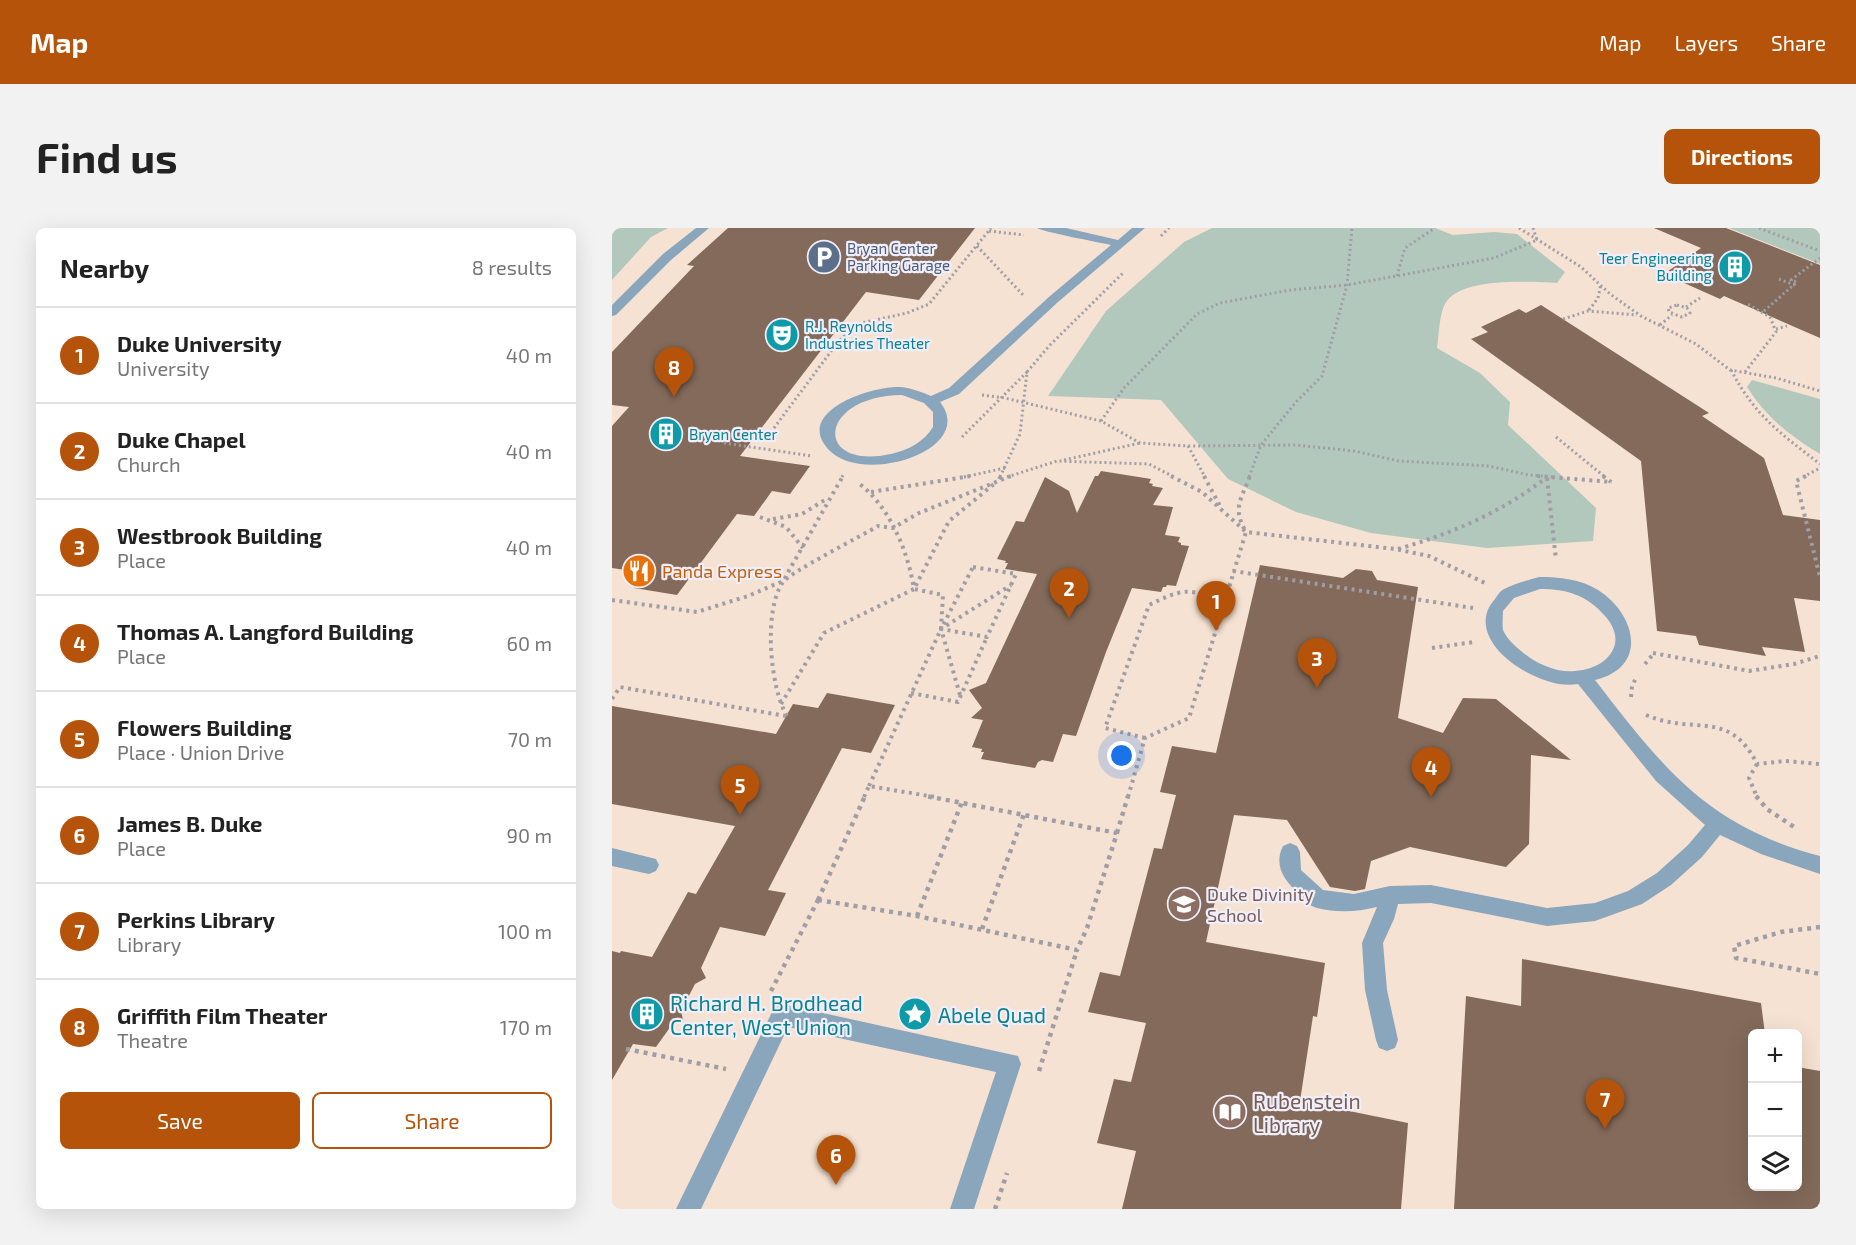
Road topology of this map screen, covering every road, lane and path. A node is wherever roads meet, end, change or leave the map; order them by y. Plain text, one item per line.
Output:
1 (703, 228) edge
2 (991, 228) edge
3 (1043, 228) edge
4 (1139, 228) edge
5 (1169, 228) edge
6 (1352, 228) edge
7 (1435, 228) edge
8 (1519, 228) edge
9 (1533, 228) edge
10 (1759, 228) edge
11 (1160, 237) dead end
12 (1537, 240) junction
13 (1119, 244) junction
14 (977, 246) junction
15 (1820, 251) edge
16 (1820, 258) edge
17 (1128, 268) dead end
18 (1397, 276) junction
19 (1779, 279) dead end
20 (1347, 285) junction
21 (1601, 285) junction
22 (1796, 285) junction
23 (1700, 298) dead end
24 (1746, 303) dead end
25 (1687, 306) junction
26 (1042, 310) junction
27 (1588, 311) junction
28 (1764, 311) junction
29 (612, 312) edge
30 (1672, 315) junction
31 (1641, 316) junction
32 (1563, 319) dead end
33 (1660, 325) junction
34 (1787, 326) dead end
35 (1776, 329) junction
36 (1730, 370) junction
37 (1745, 372) junction
38 (954, 391) junction
39 (1820, 391) edge
40 (932, 401) junction
41 (1023, 404) junction
42 (1101, 421) junction
43 (774, 428) dead end
44 (1556, 437) dead end
45 (1140, 443) junction
46 (1188, 446) junction
47 (1261, 446) junction
48 (858, 459) junction
49 (1058, 461) junction
50 (1820, 466) edge
51 (1005, 468) junction
52 (843, 476) junction
53 (1546, 477) junction
54 (998, 480) junction
55 (871, 492) junction
56 (829, 498) junction
57 (1221, 509) junction
58 (760, 517) dead end
59 (773, 519) junction
60 (893, 528) junction
61 (1246, 532) junction
62 (803, 549) junction
63 (1395, 549) junction
64 (1233, 571) junction
65 (1820, 577) edge
66 (1477, 579) junction
67 (783, 581) junction
68 (1558, 583) junction
69 (1011, 584) junction
70 (914, 589) junction
71 (1479, 590) dead end
72 (1507, 593) junction
73 (612, 600) edge
74 (1478, 600) dead end
75 (1475, 608) junction
76 (1220, 614) junction
77 (1474, 614) dead end
78 (941, 630) junction
79 (1474, 634) dead end
80 (988, 637) junction
81 (1477, 641) junction
82 (1624, 644) junction
83 (1432, 648) dead end
84 (1481, 649) dead end
85 (1654, 653) junction
86 (1820, 656) edge
87 (1643, 667) dead end
88 (1640, 672) dead end
89 (1583, 677) junction
90 (911, 693) junction
91 (961, 695) junction
92 (612, 699) edge
93 (781, 706) junction
94 (1634, 708) dead end
95 (1642, 712) dead end
96 (1145, 738) junction
97 (1757, 764) junction
98 (1820, 764) edge
99 (869, 786) junction
100 (962, 802) junction
101 (1024, 814) junction
102 (1718, 824) junction
103 (1800, 830) dead end
104 (1117, 833) junction
105 (1290, 852) dead end
106 (612, 857) edge
107 (650, 865) dead end
108 (1820, 865) edge
109 (1390, 895) junction
110 (917, 916) junction
111 (1820, 927) edge
112 (982, 928) junction
113 (1820, 974) edge
114 (1387, 1040) dead end
115 (626, 1048) dead end
116 (729, 1069) dead end
117 (688, 1209) edge
118 (962, 1209) edge

1 - 29 street
2 - 14 path
3 - 13 street
4 - 13 street
5 - 11 path
6 - 20 path
7 - 18 path
8 - 12 path
9 - 12 path
10 - 15 path
12 - 18 path
12 - 21 path
13 - 26 street
14 - 26 path
14 - 43 path
16 - 22 path
17 - 41 path
18 - 20 path
19 - 22 path, bridge
20 - 42 path
20 - 47 path
21 - 27 path
21 - 31 path
22 - 28 path
23 - 25 path
24 - 28 path
25 - 30 path
25 - 30 path
26 - 38 street
27 - 31 path
27 - 32 path
28 - 35 path
30 - 33 path
31 - 33 path
33 - 36 path
34 - 35 path
35 - 37 path
36 - 37 path
36 - 50 path
37 - 39 path
38 - 40 street
38 - 41 path
40 - 48 street
40 - 48 street
41 - 42 path
41 - 51 path
42 - 45 path
44 - 53 path
45 - 46 path
45 - 49 path
46 - 47 path
46 - 57 path
47 - 53 path
47 - 61 path
48 - 52 path
49 - 54 path
49 - 57 path
50 - 65 path
51 - 54 path
51 - 55 path
52 - 55 path
52 - 56 path
53 - 63 path
53 - 68 path
54 - 60 path
54 - 70 path
55 - 60 path
56 - 59 path
56 - 62 path
57 - 61 path
58 - 59 path
59 - 62 path
60 - 67 path
60 - 70 path
61 - 63 path
61 - 64 path
62 - 67 path
63 - 66 path
64 - 75 path
64 - 76 path
66 - 71 path
66 - 72 path
67 - 73 path
67 - 93 path
68 - 72 street
68 - 82 street
69 - 78 path
69 - 78 path
69 - 80 path
70 - 78 path
70 - 93 path
72 - 89 street
74 - 75 path
75 - 77 path
76 - 96 path
76 - 96 path
78 - 80 path
78 - 90 path
78 - 91 path
79 - 81 path
80 - 91 path
81 - 83 path
81 - 84 path
82 - 85 path
82 - 89 street
85 - 86 path
85 - 87 path
88 - 94 path
89 - 102 street
90 - 91 path
90 - 99 path
92 - 93 path
95 - 97 path
96 - 104 path
97 - 98 path
97 - 103 path
99 - 100 path
99 - 110 path
100 - 101 path
100 - 110 path
101 - 104 path
101 - 112 path
102 - 108 street
102 - 109 street
104 - 112 path
105 - 109 street
106 - 107 street
109 - 114 street
110 - 112 path
111 - 113 path
115 - 116 path
117 - 118 street

